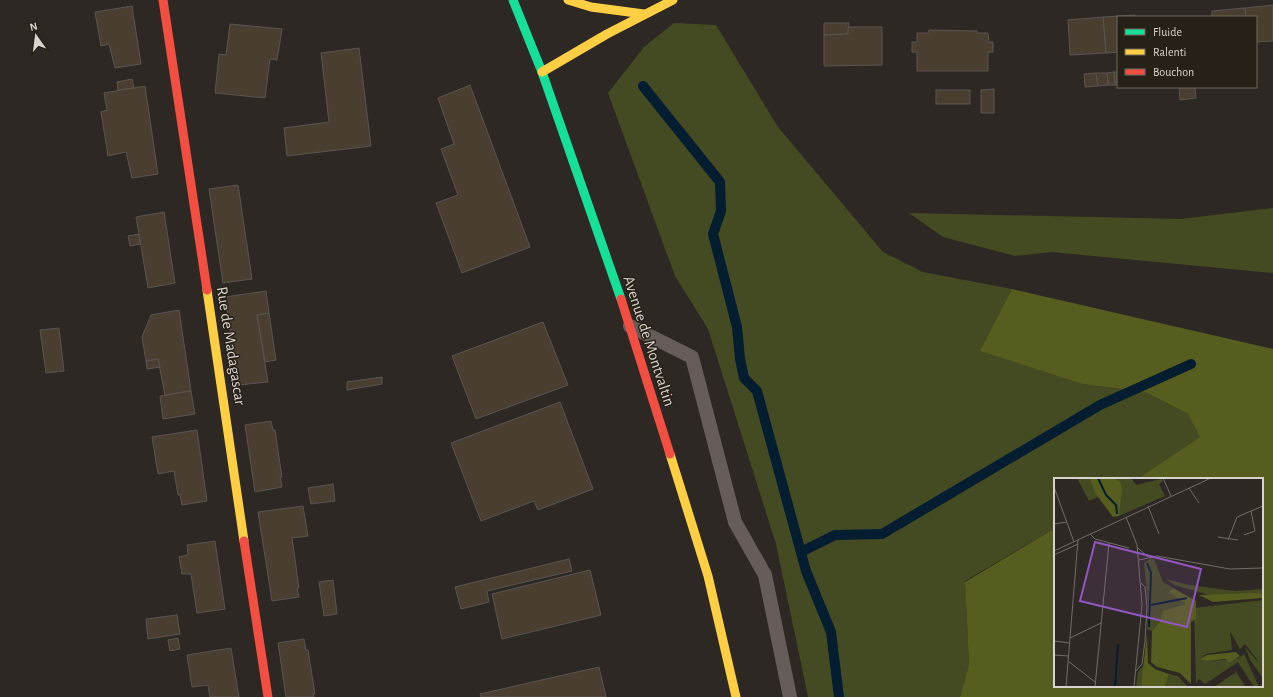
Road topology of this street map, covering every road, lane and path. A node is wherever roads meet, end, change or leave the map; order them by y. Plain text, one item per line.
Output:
1 (163, 0) edge
2 (513, 0) edge
3 (568, 0) edge
4 (673, 0) edge
5 (644, 14) junction
6 (542, 72) junction
7 (630, 326) junction
8 (268, 697) edge
9 (736, 697) edge
10 (790, 697) edge

1 - 8 street, Rue de Madagascar
2 - 6 street, Avenue de Montvaltin
3 - 5 street
4 - 5 street
5 - 6 street
6 - 7 street, Avenue de Montvaltin
7 - 9 street, Avenue de Montvaltin
7 - 10 lane

